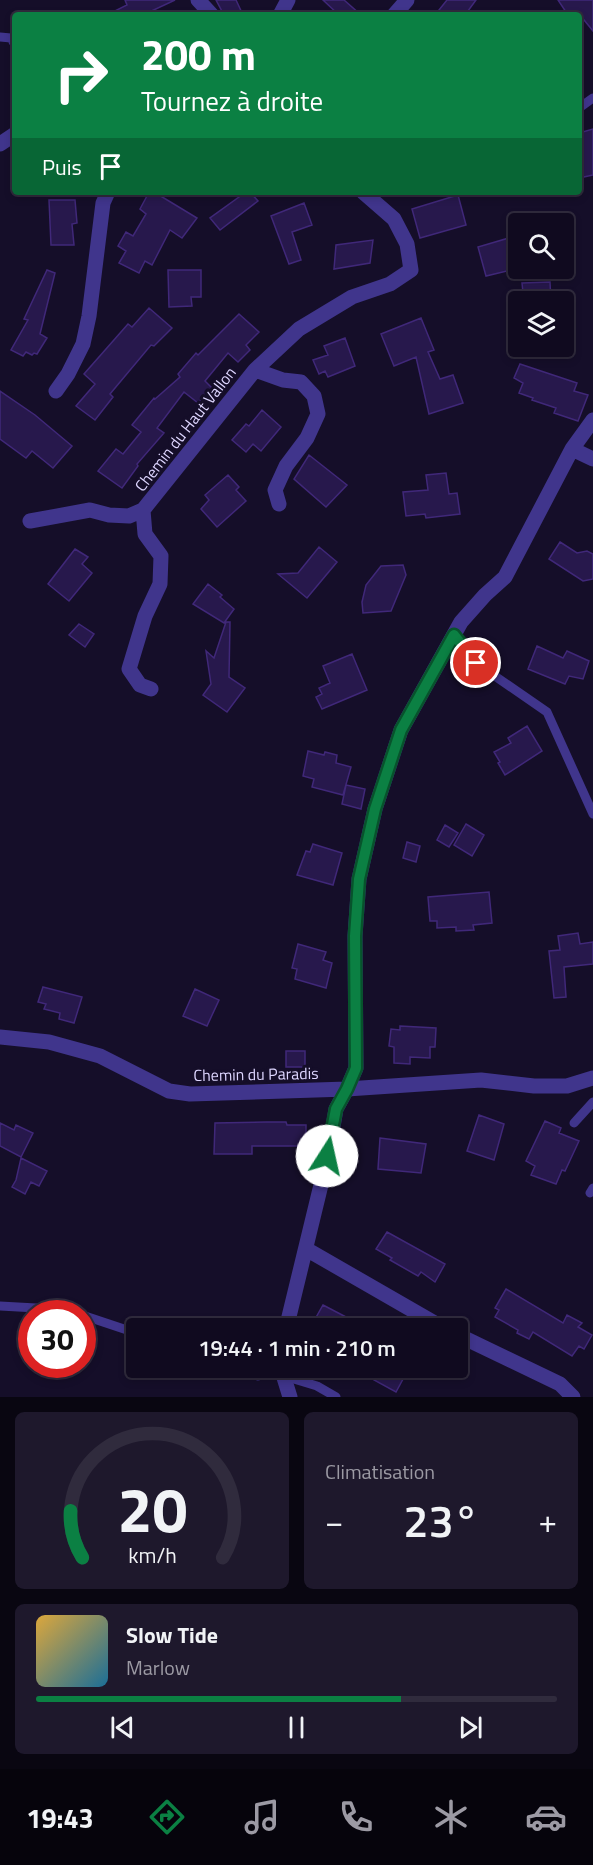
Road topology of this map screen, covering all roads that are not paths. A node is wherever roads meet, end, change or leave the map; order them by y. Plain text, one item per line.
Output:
1 (198, 0) edge
2 (407, 0) edge
3 (209, 12) edge
4 (397, 12) edge
5 (106, 195) edge
6 (366, 195) edge
7 (255, 370) junction
8 (56, 391) dead end
9 (593, 420) edge
10 (572, 449) junction
11 (593, 459) edge
12 (279, 504) dead end
13 (143, 510) junction
14 (30, 521) dead end
15 (454, 635) junction
16 (151, 689) dead end
17 (593, 814) edge
18 (0, 1037) edge
19 (593, 1078) edge
20 (347, 1089) junction
21 (593, 1102) edge
22 (574, 1124) dead end
23 (306, 1249) junction
24 (0, 1306) edge
25 (18, 1307) edge
26 (289, 1318) edge
27 (427, 1318) edge
28 (96, 1319) edge
29 (126, 1330) edge
30 (468, 1340) edge
31 (285, 1378) edge
32 (298, 1378) edge
33 (290, 1397) edge
34 (336, 1397) edge
35 (573, 1397) edge

1 - 3 street
2 - 4 street
5 - 8 street
6 - 7 street, Chemin du Haut Vallon
7 - 12 street, Chemin du Haut Vallon
7 - 13 street, Chemin du Haut Vallon
9 - 10 street
10 - 11 street
10 - 15 street
13 - 14 street, Chemin du Haut Vallon
13 - 16 street, Chemin du Haut Vallon
15 - 17 lane
15 - 20 street
18 - 20 street, Chemin du Paradis
19 - 20 street, Chemin du Paradis
20 - 23 street
21 - 22 lane
23 - 26 street
23 - 27 street
24 - 25 lane
28 - 29 lane
30 - 35 street
31 - 33 street
32 - 34 lane

